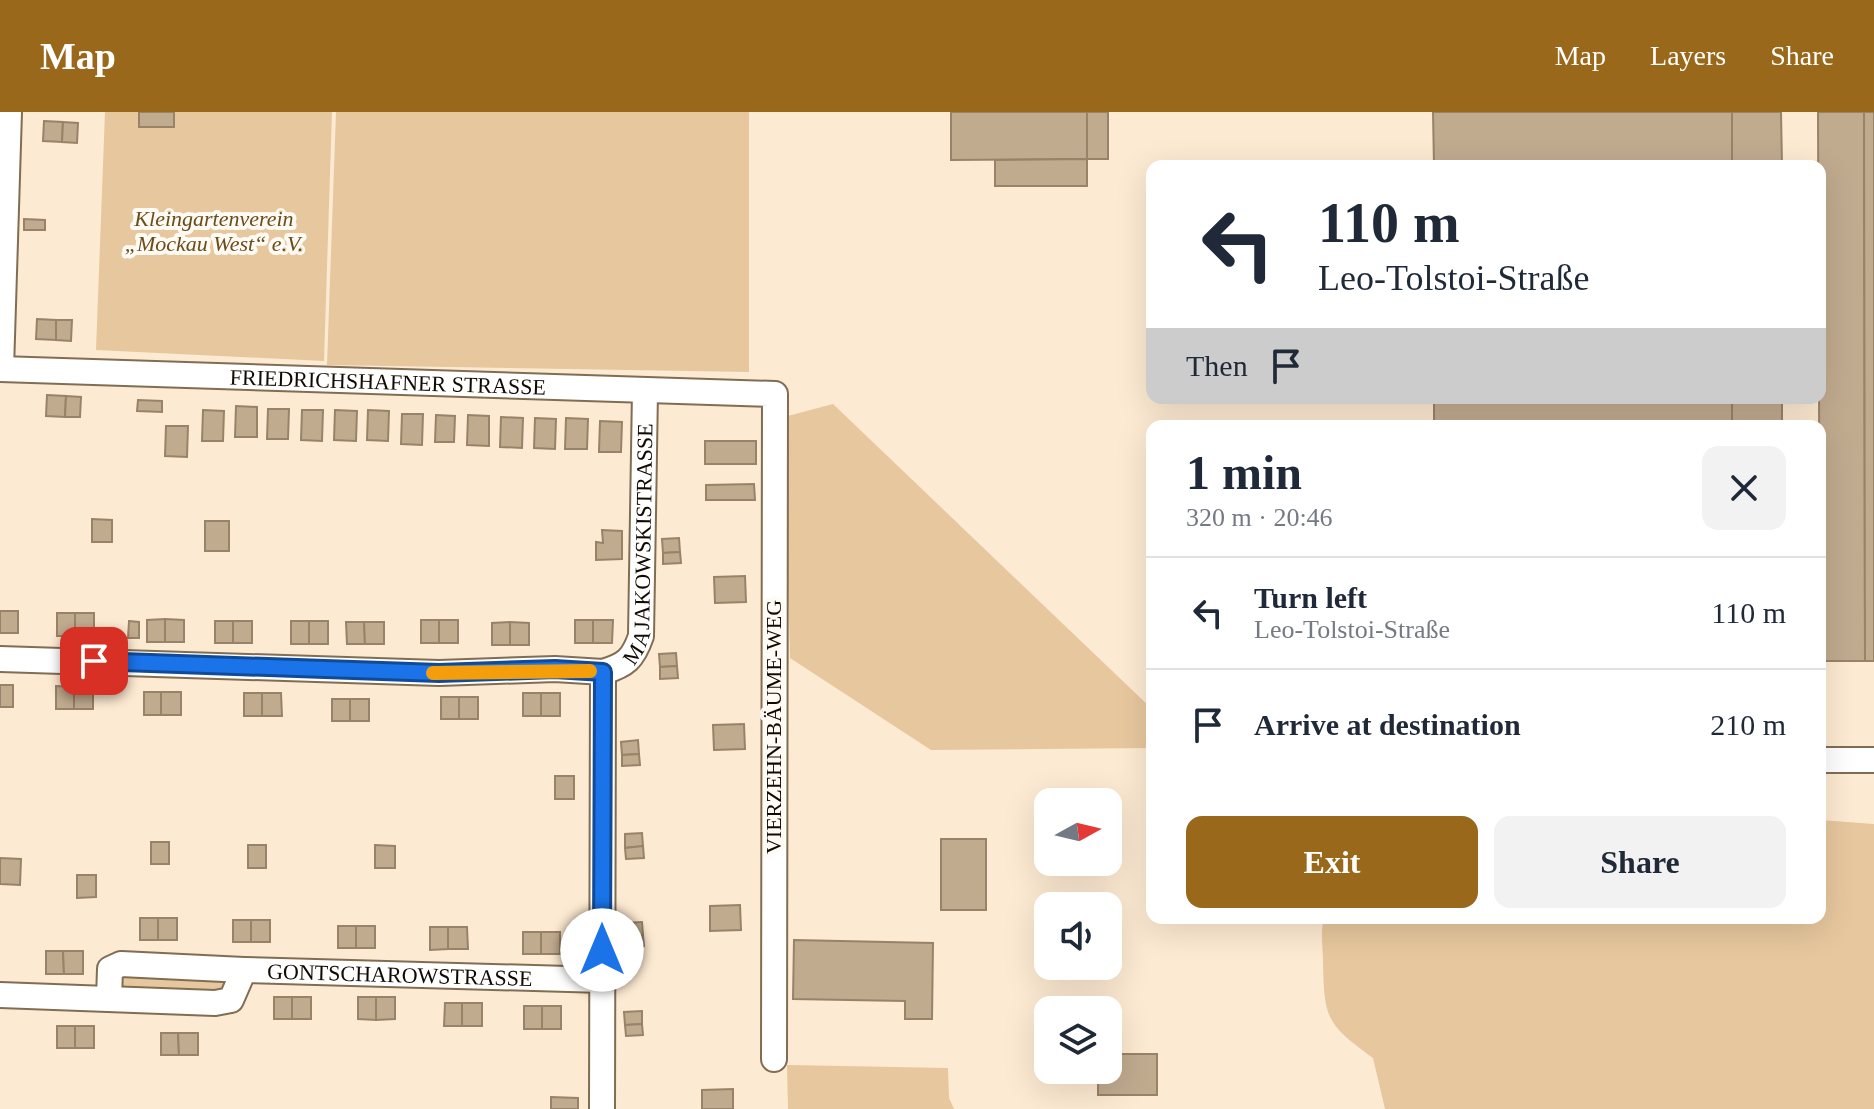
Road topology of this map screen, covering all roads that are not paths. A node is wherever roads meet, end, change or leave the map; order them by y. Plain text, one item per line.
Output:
1 (9, 112) edge
2 (0, 369) edge
3 (645, 391) junction
4 (775, 394) joint
5 (0, 659) edge
6 (603, 672) junction
7 (1826, 760) edge
8 (1874, 760) edge
9 (244, 970) junction
10 (603, 980) junction
11 (0, 995) edge
12 (109, 999) junction
13 (774, 1059) dead end
14 (602, 1109) edge

1 - 2 street
2 - 3 street, FRIEDRICHSHAFNER STRASSE
3 - 4 street, FRIEDRICHSHAFNER STRASSE
3 - 6 street, MAJAKOWSKISTRASSE
4 - 13 street, VIERZEHN-BÄUME-WEG
5 - 6 street
6 - 10 street, MAJAKOWSKISTRASSE
7 - 8 street
9 - 10 street, GONTSCHAROWSTRASSE
9 - 12 street, GONTSCHAROWSTRASSE
9 - 12 street, GONTSCHAROWSTRASSE
10 - 14 street, MAJAKOWSKISTRASSE
11 - 12 street, GONTSCHAROWSTRASSE

